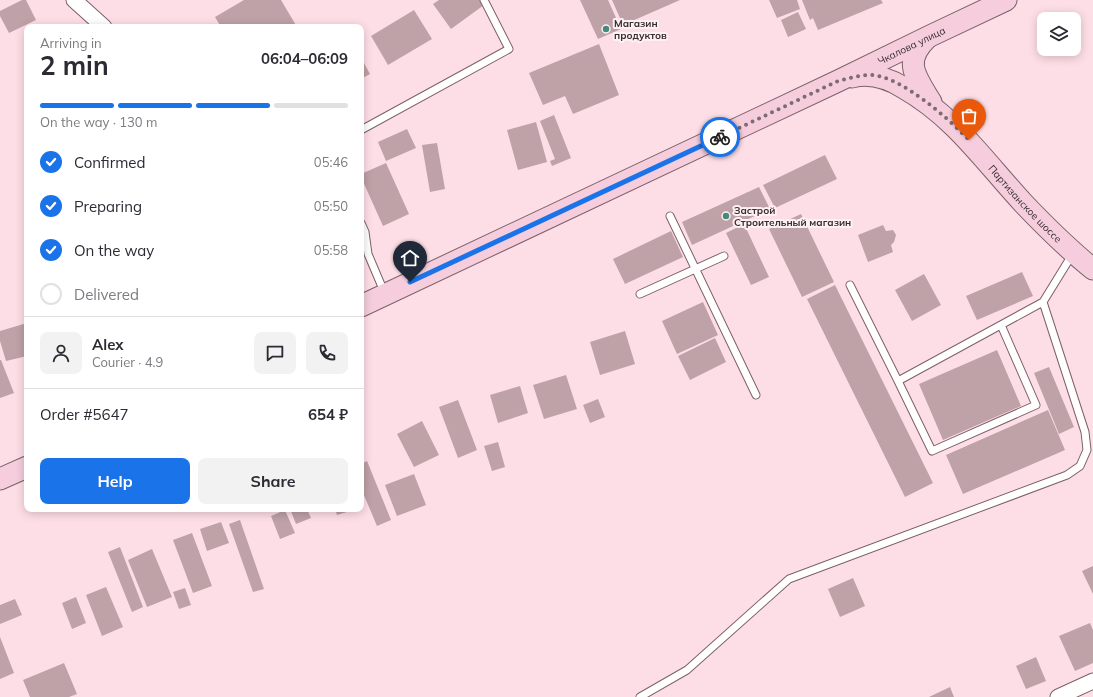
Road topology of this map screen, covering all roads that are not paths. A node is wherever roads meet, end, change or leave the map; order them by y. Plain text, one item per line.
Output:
1 (74, 0) edge
2 (484, 0) edge
3 (1006, 0) edge
4 (101, 24) edge
5 (930, 36) junction
6 (838, 81) junction
7 (935, 109) junction
8 (364, 128) edge
9 (670, 216) dead end
10 (364, 230) edge
11 (1073, 253) junction
12 (724, 256) dead end
13 (1093, 269) edge
14 (850, 285) dead end
15 (385, 294) junction
16 (640, 294) dead end
17 (1043, 302) junction
18 (364, 304) edge
19 (1001, 325) junction
20 (898, 381) junction
21 (756, 395) dead end
22 (24, 468) edge
23 (0, 480) edge
24 (1093, 681) edge
25 (640, 697) edge
26 (1058, 697) edge

1 - 4 street
2 - 8 lane
3 - 5 main road, Чкалова улица
5 - 6 main road, Чкалова улица
5 - 7 main road
6 - 7 main road, Партизанское шоссе
6 - 15 main road, Чкалова улица
7 - 11 main road, Партизанское шоссе
9 - 21 lane
10 - 15 lane
11 - 13 main road, Партизанское шоссе
11 - 17 lane
12 - 16 lane
14 - 20 lane
15 - 18 main road, Чкалова улица
17 - 19 lane
17 - 25 lane
19 - 20 lane
19 - 20 lane
22 - 23 main road
24 - 26 street

